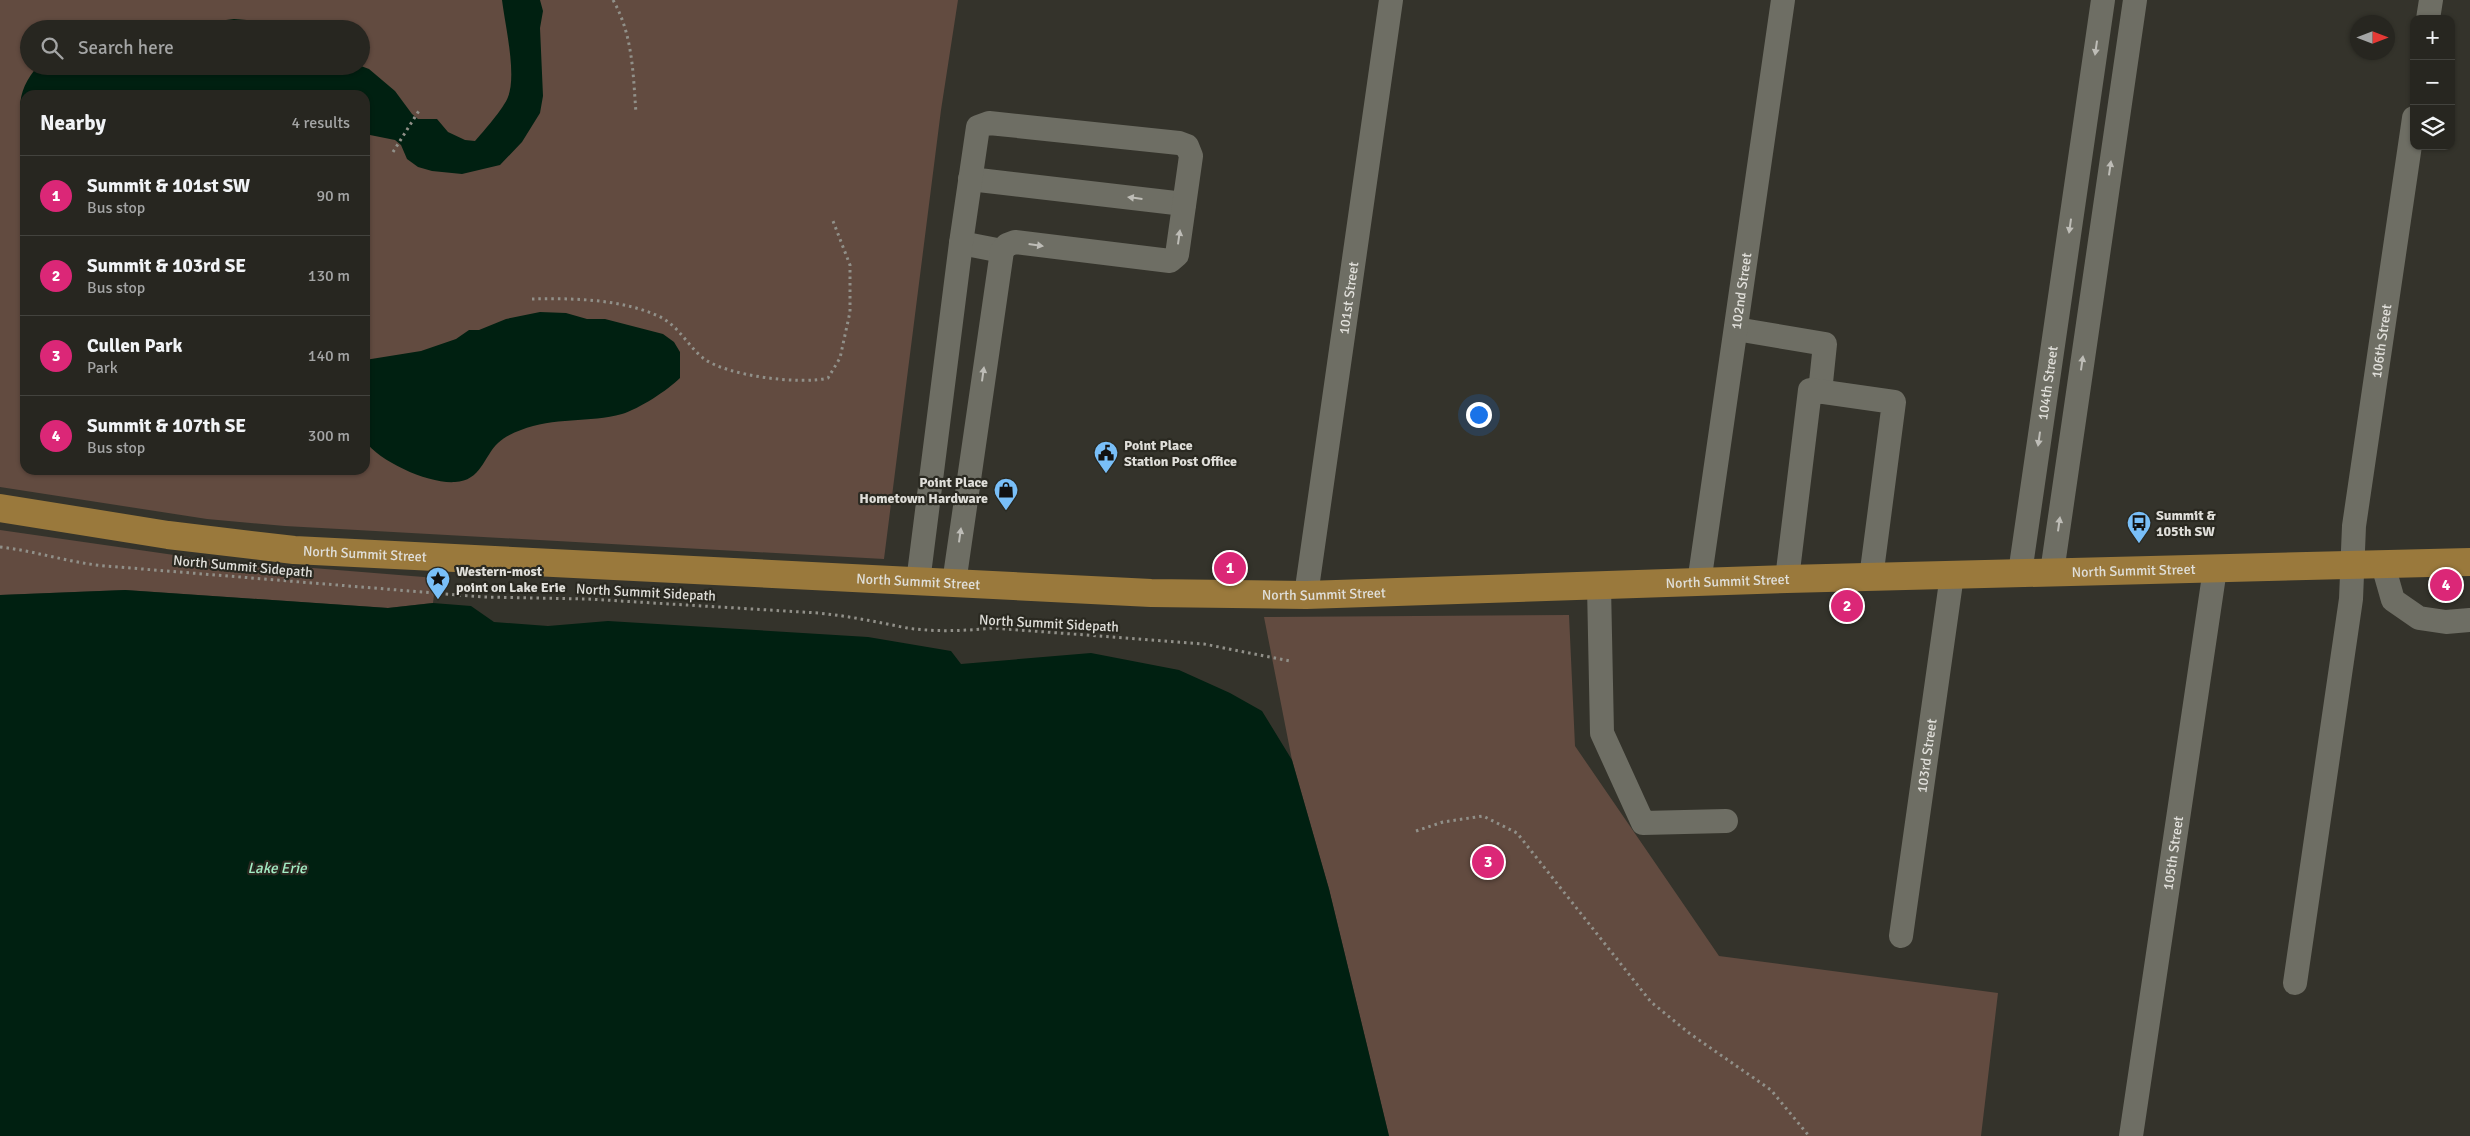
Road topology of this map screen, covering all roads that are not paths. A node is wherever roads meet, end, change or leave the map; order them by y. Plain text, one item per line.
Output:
1 (1391, 0) edge
2 (1783, 0) edge
3 (2103, 0) edge
4 (2135, 0) edge
5 (2431, 0) edge
6 (2429, 15) edge
7 (2410, 145) edge
8 (970, 179) junction
9 (2075, 193) junction
10 (2106, 198) junction
11 (1184, 204) junction
12 (961, 244) junction
13 (1002, 251) junction
14 (1736, 329) junction
15 (1820, 392) junction
16 (0, 508) edge
17 (2470, 562) edge
18 (2383, 565) junction
19 (2352, 566) junction
20 (2214, 569) junction
21 (2052, 572) junction
22 (2020, 573) junction
23 (1952, 575) junction
24 (1871, 578) junction
25 (1787, 580) junction
26 (918, 582) junction
27 (954, 583) junction
28 (1699, 583) junction
29 (1599, 586) junction
30 (1306, 595) junction
31 (2470, 620) edge
32 (1726, 821) dead end
33 (1900, 936) dead end
34 (2295, 983) dead end
35 (2131, 1136) edge

1 - 30 street, 101st Street
2 - 14 street, 102nd Street
3 -> 9 street, 104th Street
10 -> 4 street
5 - 6 street
7 - 19 street, 106th Street
11 -> 8 street
8 - 11 street
8 - 12 street
9 - 10 street
9 -> 22 street, 104th Street
21 -> 10 street
13 -> 11 street
12 - 13 street
12 - 26 street
27 -> 13 street
14 - 15 street
14 - 28 street, 102nd Street
15 - 24 street
15 - 25 street
16 - 26 main road, North Summit Street
17 - 18 main road, North Summit Street
18 - 19 main road, North Summit Street
18 - 31 street
19 - 20 main road, North Summit Street
19 - 34 street, 106th Street
20 - 21 main road, North Summit Street
20 - 35 street, 105th Street
21 - 22 main road, North Summit Street
22 - 23 main road, North Summit Street
23 - 24 main road, North Summit Street
23 - 33 street, 103rd Street
24 - 25 main road, North Summit Street
25 - 28 main road, North Summit Street
26 - 27 main road, North Summit Street
27 - 30 main road, North Summit Street
28 - 29 main road, North Summit Street
29 - 30 main road, North Summit Street
29 - 32 street

